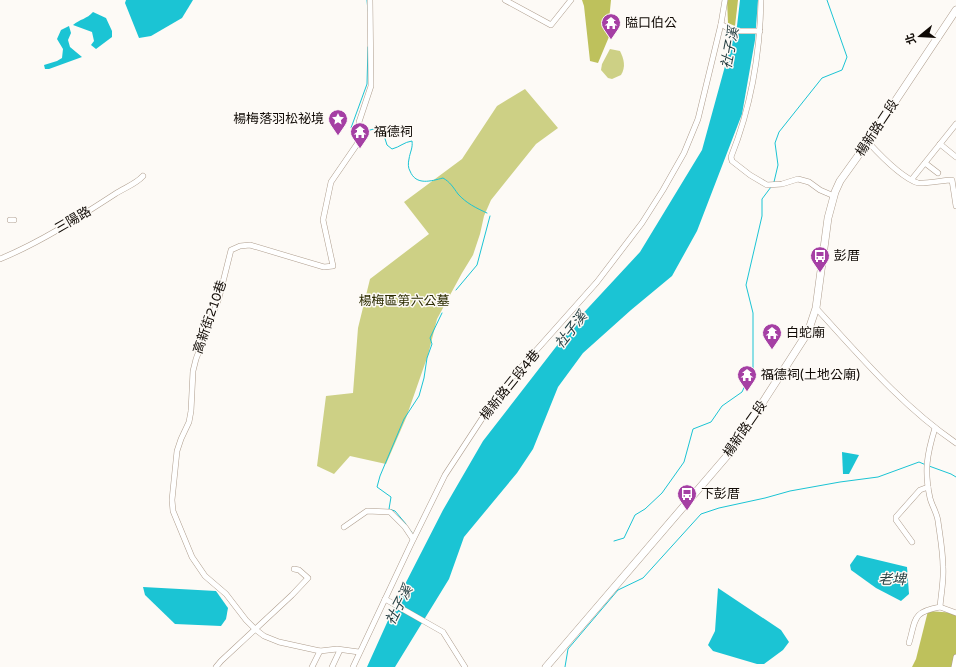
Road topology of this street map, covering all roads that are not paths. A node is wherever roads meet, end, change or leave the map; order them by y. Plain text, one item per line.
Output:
1 (370, 0) edge
2 (505, 0) edge
3 (571, 0) edge
4 (725, 0) edge
5 (762, 0) edge
6 (956, 10) edge
7 (721, 24) junction
8 (759, 31) junction
9 (956, 124) edge
10 (868, 142) junction
11 (940, 144) junction
12 (956, 157) edge
13 (925, 163) junction
14 (938, 173) dead end
15 (144, 176) dead end
16 (912, 179) junction
17 (834, 196) junction
18 (956, 204) edge
19 (0, 259) edge
20 (816, 308) junction
21 (935, 428) junction
22 (956, 443) edge
23 (928, 487) junction
24 (344, 526) dead end
25 (413, 539) junction
26 (912, 542) dead end
27 (294, 569) dead end
28 (385, 599) junction
29 (940, 607) junction
30 (956, 613) edge
31 (255, 629) junction
32 (909, 643) dead end
33 (340, 650) junction
34 (320, 651) junction
35 (359, 652) junction
36 (956, 657) edge
37 (216, 667) edge
38 (312, 667) edge
39 (332, 667) edge
40 (353, 667) edge
41 (465, 667) edge
42 (546, 667) edge
43 (954, 667) edge

1 - 31 street, 高新街210巷
2 - 3 street
4 - 7 street, 楊新路三段4巷
5 - 8 street
6 - 10 main road, 楊新路二段
7 - 8 street
7 - 25 street, 楊新路三段4巷
8 - 17 street
9 - 11 street
10 - 16 street
10 - 17 main road, 楊新路二段
11 - 12 street
11 - 13 street
13 - 14 street
13 - 16 street
15 - 19 street, 三陽路
16 - 18 street
17 - 20 main road, 楊新路二段
20 - 21 street
20 - 42 main road, 楊新路二段
21 - 22 street
21 - 23 street
23 - 26 street
23 - 29 street
24 - 25 street
25 - 28 street, 楊新路三段4巷
27 - 31 street
28 - 35 street, 楊新路三段4巷
28 - 41 street
29 - 30 street
29 - 32 street
31 - 34 street, 高新街210巷
31 - 37 street
33 - 34 street, 高新街210巷
33 - 35 street, 高新街210巷
33 - 39 street
34 - 38 street
35 - 40 street, 楊新路三段4巷
36 - 43 street

